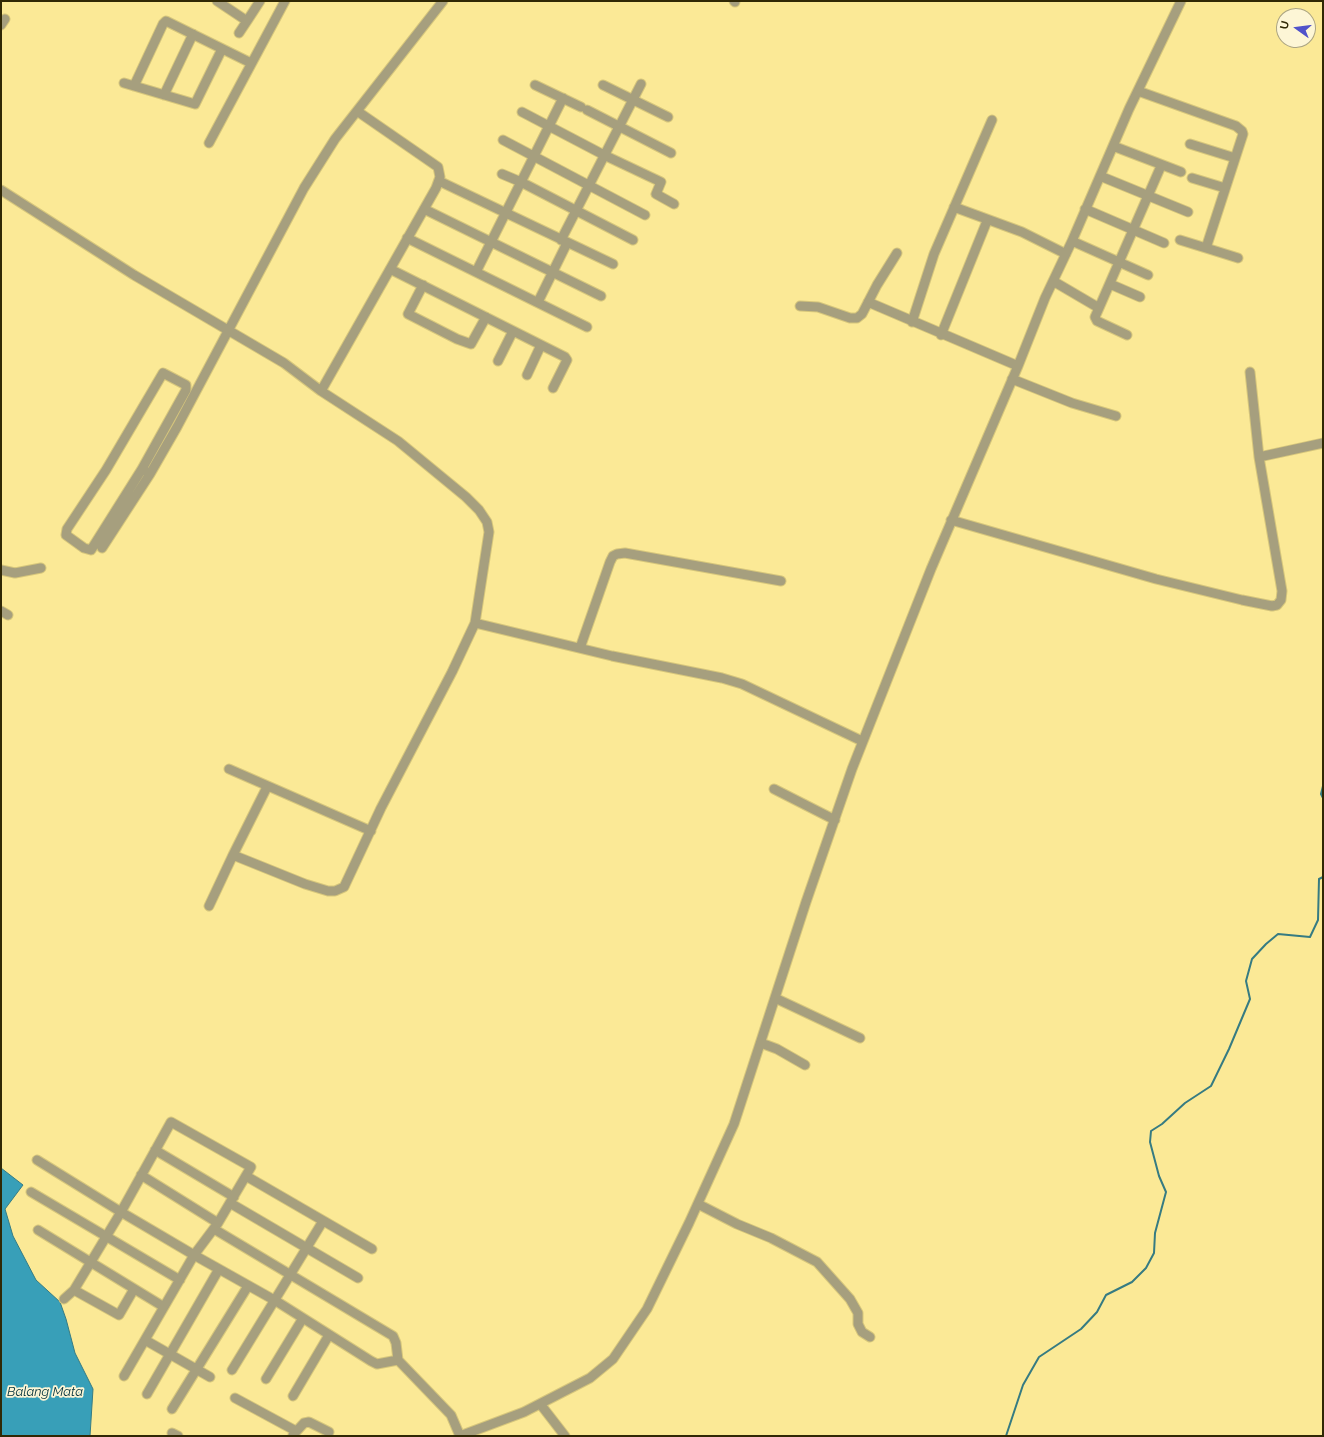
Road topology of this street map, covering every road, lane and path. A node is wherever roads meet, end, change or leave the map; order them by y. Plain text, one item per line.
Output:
1 (218, 1) edge
2 (260, 1) edge
3 (285, 1) edge
4 (443, 1) edge
5 (1181, 1) edge
6 (247, 21) junction
7 (239, 33) dead end
8 (193, 34) junction
9 (222, 49) junction
10 (251, 64) junction
11 (124, 83) dead end
12 (641, 84) dead end
13 (535, 85) dead end
14 (603, 85) dead end
15 (134, 86) junction
16 (1138, 91) junction
17 (164, 95) junction
18 (563, 98) junction
19 (633, 100) junction
20 (357, 111) junction
21 (522, 112) dead end
22 (668, 117) dead end
23 (992, 120) dead end
24 (549, 126) junction
25 (619, 127) junction
26 (503, 140) dead end
27 (209, 143) dead end
28 (1190, 144) dead end
29 (1113, 146) junction
30 (671, 153) dead end
31 (534, 156) junction
32 (604, 156) junction
33 (1235, 158) junction
34 (1161, 166) junction
35 (1181, 172) dead end
36 (502, 174) dead end
37 (1100, 176) junction
38 (1192, 178) dead end
39 (439, 181) junction
40 (521, 182) junction
41 (589, 186) junction
42 (1225, 188) junction
43 (1, 190) edge
44 (1148, 196) junction
45 (674, 204) dead end
46 (954, 208) junction
47 (424, 209) junction
48 (1085, 209) junction
49 (576, 211) junction
50 (1188, 212) dead end
51 (506, 214) junction
52 (645, 214) dead end
53 (987, 221) junction
54 (1134, 229) junction
55 (407, 238) junction
56 (633, 240) dead end
57 (1180, 240) dead end
58 (1072, 241) junction
59 (491, 242) junction
60 (564, 242) junction
61 (1164, 243) dead end
62 (1206, 248) junction
63 (897, 253) dead end
64 (1066, 254) junction
65 (1238, 258) dead end
66 (1120, 263) junction
67 (612, 264) dead end
68 (393, 270) junction
69 (476, 272) junction
70 (553, 272) junction
71 (1148, 275) dead end
72 (1053, 281) junction
73 (1110, 284) junction
74 (423, 285) junction
75 (600, 296) dead end
76 (1140, 297) dead end
77 (379, 300) dead end
78 (538, 302) junction
79 (868, 302) junction
80 (800, 306) dead end
81 (1099, 308) junction
82 (486, 317) junction
83 (912, 322) junction
84 (587, 327) dead end
85 (513, 330) junction
86 (229, 331) junction
87 (942, 335) junction
88 (1127, 336) dead end
89 (542, 345) junction
90 (498, 361) dead end
91 (1018, 366) junction
92 (1250, 372) dead end
93 (526, 376) dead end
94 (1012, 379) junction
95 (553, 388) dead end
96 (321, 391) junction
97 (1116, 416) dead end
98 (1323, 443) edge
99 (1259, 457) junction
100 (146, 472) junction
101 (951, 520) junction
102 (102, 548) dead end
103 (41, 568) dead end
104 (1, 570) edge
105 (781, 581) dead end
106 (475, 623) junction
107 (580, 648) junction
108 (862, 741) junction
109 (229, 769) dead end
110 (268, 787) junction
111 (774, 789) dead end
112 (835, 820) junction
113 (371, 831) junction
114 (233, 855) junction
115 (209, 906) dead end
116 (775, 998) junction
117 (860, 1038) dead end
118 (761, 1043) junction
119 (805, 1065) dead end
120 (155, 1150) junction
121 (37, 1160) dead end
122 (141, 1175) junction
123 (246, 1176) junction
124 (31, 1192) dead end
125 (232, 1200) junction
126 (698, 1204) junction
127 (121, 1212) junction
128 (323, 1221) junction
129 (216, 1226) junction
130 (38, 1230) dead end
131 (105, 1236) junction
132 (307, 1248) junction
133 (372, 1249) dead end
134 (194, 1255) junction
135 (89, 1262) junction
136 (219, 1269) junction
137 (291, 1274) junction
138 (358, 1278) dead end
139 (180, 1280) junction
140 (248, 1286) junction
141 (134, 1289) junction
142 (74, 1290) junction
143 (64, 1299) dead end
144 (276, 1301) junction
145 (164, 1307) junction
146 (303, 1318) junction
147 (329, 1335) junction
148 (870, 1337) dead end
149 (145, 1340) junction
150 (170, 1354) junction
151 (398, 1360) junction
152 (197, 1370) junction
153 (232, 1370) dead end
154 (124, 1376) dead end
155 (210, 1377) dead end
156 (266, 1379) dead end
157 (147, 1394) dead end
158 (293, 1396) dead end
159 (236, 1398) dead end
160 (541, 1405) junction
161 (172, 1409) dead end
162 (329, 1432) dead end
163 (294, 1434) edge
164 (460, 1436) edge
165 (565, 1436) edge

1 - 6 street
2 - 6 street
3 - 10 street
4 - 20 street
5 - 16 street
6 - 7 street
8 - 9 street
8 - 15 street
8 - 17 street
9 - 10 street
9 - 17 street
10 - 27 street
11 - 15 street
12 - 19 street
13 - 18 street
14 - 19 street
15 - 17 street
16 - 29 street
16 - 33 street
18 - 24 street
18 - 25 street
19 - 22 street
19 - 25 street
20 - 39 street
20 - 86 street
21 - 24 street
23 - 46 street
24 - 31 street
24 - 32 street
25 - 30 street
25 - 32 street
26 - 31 street
28 - 33 street
29 - 34 street
29 - 37 street
31 - 40 street
31 - 41 street
32 - 41 street
32 - 45 street
33 - 42 street
34 - 35 street
34 - 44 street
36 - 40 street
37 - 44 street
37 - 48 street
38 - 42 street
39 - 47 street
39 - 51 street
40 - 49 street
40 - 51 street
41 - 49 street
41 - 52 street
42 - 62 street
43 - 86 street
44 - 50 street
44 - 54 street
46 - 53 street
46 - 83 street
47 - 55 street
47 - 59 street
48 - 54 street
48 - 58 street
49 - 56 street
49 - 60 street
51 - 59 street
51 - 60 street
53 - 64 street
53 - 87 street
54 - 61 street
54 - 66 street
55 - 68 street
55 - 69 street
57 - 62 street
58 - 64 street
58 - 66 street
59 - 69 street
59 - 70 street
60 - 67 street
60 - 70 street
62 - 65 street
63 - 79 street
64 - 72 street
66 - 71 street
66 - 73 street
68 - 74 street
68 - 77 street
68 - 96 street
69 - 78 street
70 - 75 street
70 - 78 street
72 - 81 street
72 - 91 street
73 - 76 street
73 - 81 street
74 - 82 street
74 - 82 street
78 - 84 street
79 - 80 street
79 - 83 street
81 - 88 street
82 - 85 street
83 - 87 street
85 - 89 street
85 - 90 street
86 - 96 street
86 - 100 street
87 - 91 street
89 - 93 street
89 - 95 street
91 - 94 street
92 - 99 street
94 - 97 street
94 - 101 street
96 - 106 street
98 - 99 street
99 - 101 street
100 - 100 street
100 - 102 street
101 - 108 street
103 - 104 street
105 - 107 street
106 - 107 street
106 - 113 street
107 - 108 street
108 - 112 street
109 - 110 street
110 - 113 street
110 - 114 street
111 - 112 street
112 - 116 street
113 - 114 street
114 - 115 street
116 - 117 street
116 - 118 street
118 - 119 street
118 - 126 street
120 - 122 street
120 - 123 street
120 - 125 street
121 - 127 street
122 - 127 street
122 - 129 street
123 - 125 street
123 - 128 street
124 - 131 street
125 - 129 street
125 - 132 street
126 - 148 street
126 - 160 street
127 - 131 street
127 - 134 street
128 - 132 street
128 - 133 street
129 - 134 street
129 - 137 street
130 - 135 street
131 - 135 street
131 - 139 street
132 - 137 street
132 - 138 street
134 - 136 street
134 - 139 street
135 - 141 street
135 - 142 street
136 - 140 street
136 - 150 street
137 - 144 street
137 - 151 street
139 - 145 street
140 - 144 street
140 - 152 street
141 - 142 street
141 - 145 street
142 - 143 street
144 - 146 street
144 - 153 street
145 - 149 street
146 - 147 street
146 - 156 street
147 - 151 street
147 - 158 street
149 - 150 street
149 - 154 street
150 - 152 street
150 - 157 street
151 - 164 street
152 - 155 street
152 - 161 street
159 - 163 street
160 - 164 street
160 - 165 street
162 - 163 street

